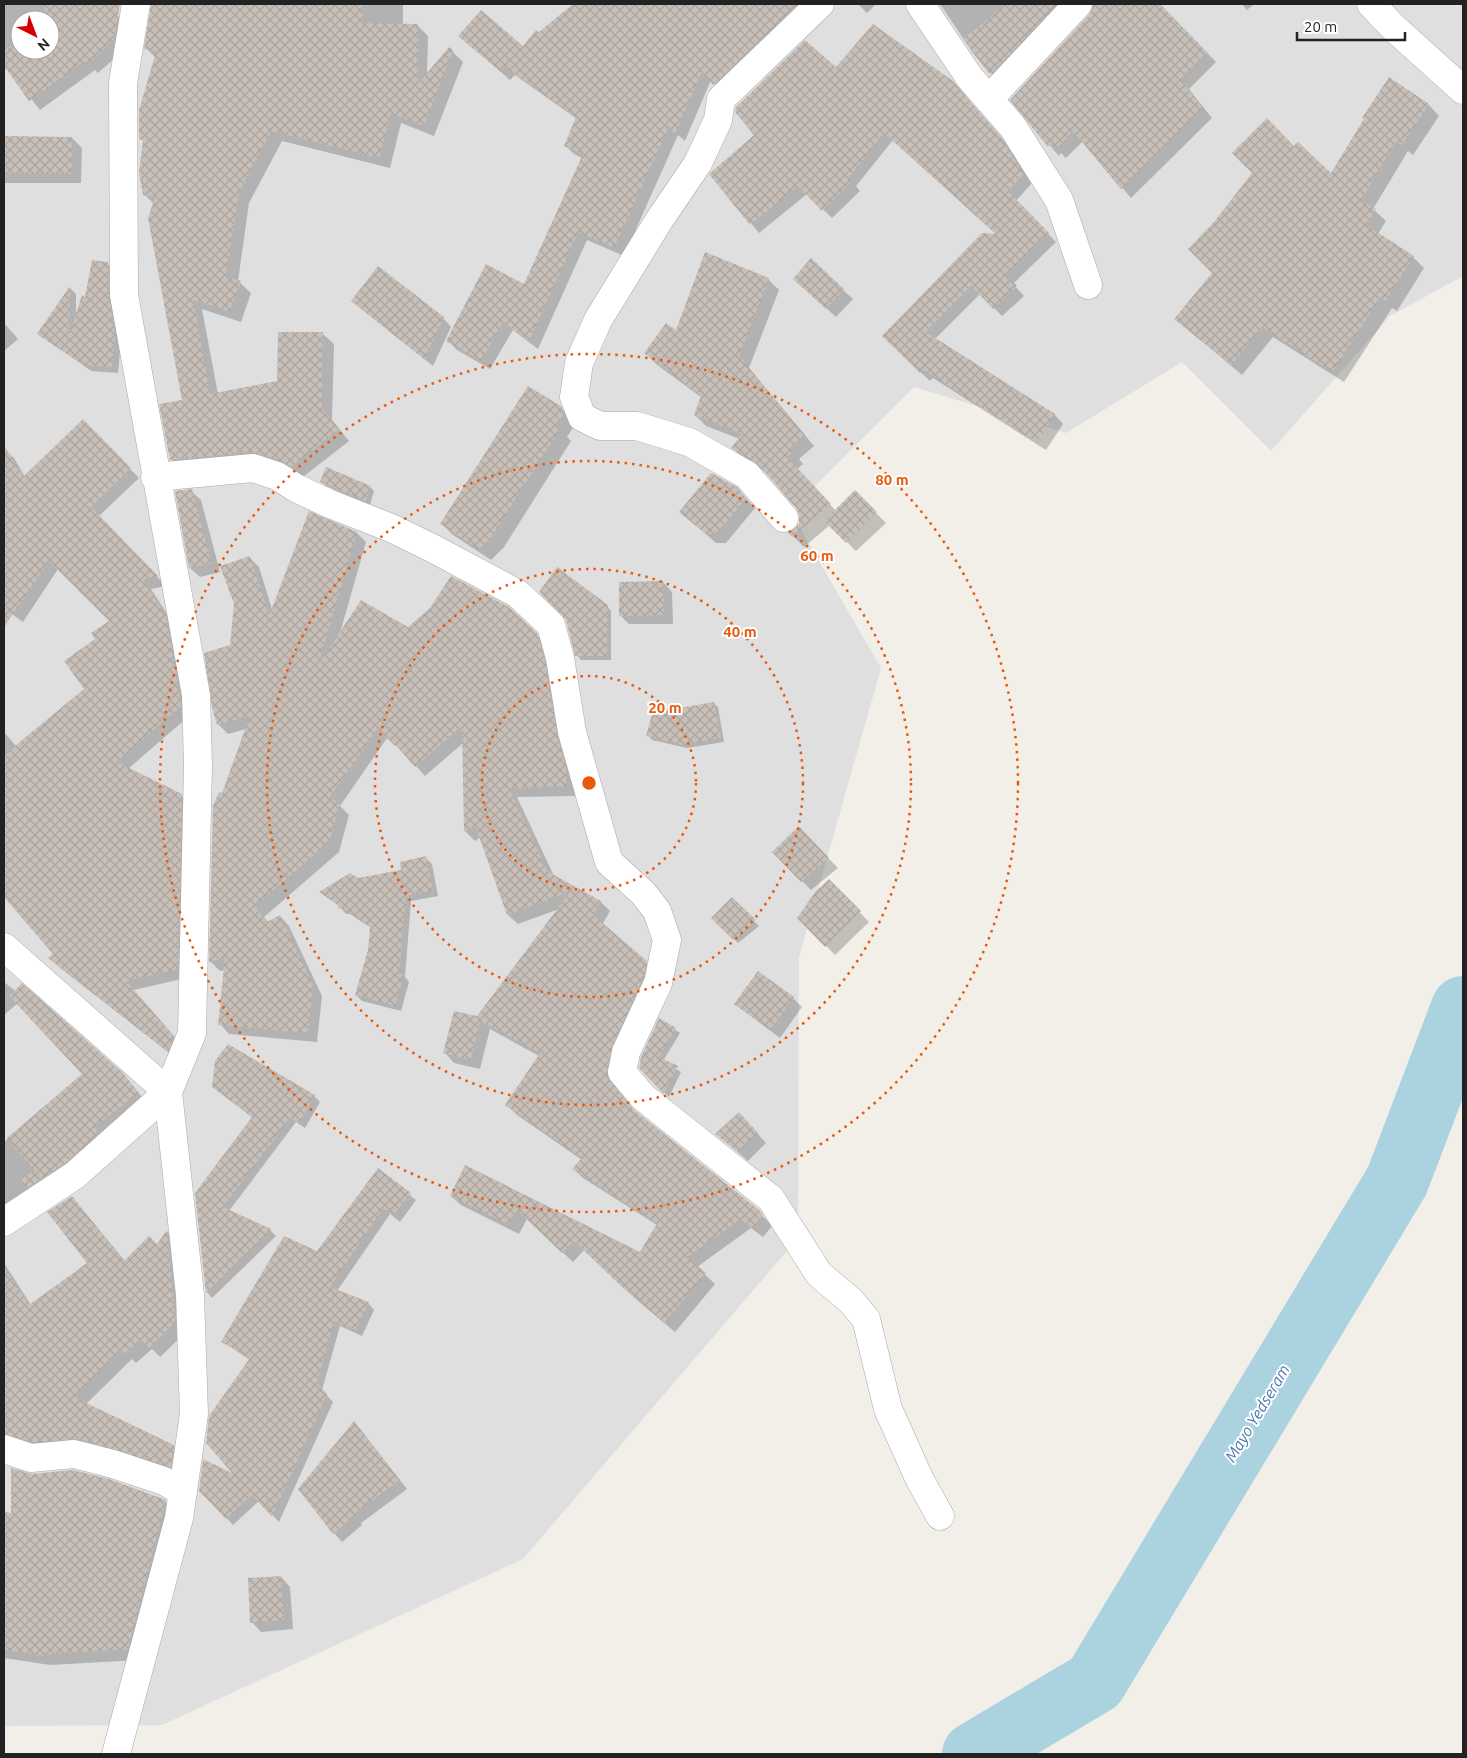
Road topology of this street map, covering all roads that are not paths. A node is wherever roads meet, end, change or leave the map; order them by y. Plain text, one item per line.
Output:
1 (136, 4) edge
2 (820, 4) edge
3 (920, 4) edge
4 (1078, 4) edge
5 (1371, 4) edge
6 (1463, 90) edge
7 (989, 99) junction
8 (1088, 285) dead end
9 (155, 477) junction
10 (784, 518) dead end
11 (4, 947) edge
12 (168, 1092) junction
13 (4, 1222) edge
14 (4, 1449) edge
15 (183, 1492) junction
16 (940, 1516) dead end
17 (116, 1754) edge

1 - 9 street
2 - 10 street
3 - 7 street
4 - 7 street
5 - 6 street
7 - 8 street
9 - 12 street
9 - 16 street
11 - 12 street
12 - 13 street
12 - 15 street
14 - 15 street
15 - 17 street

